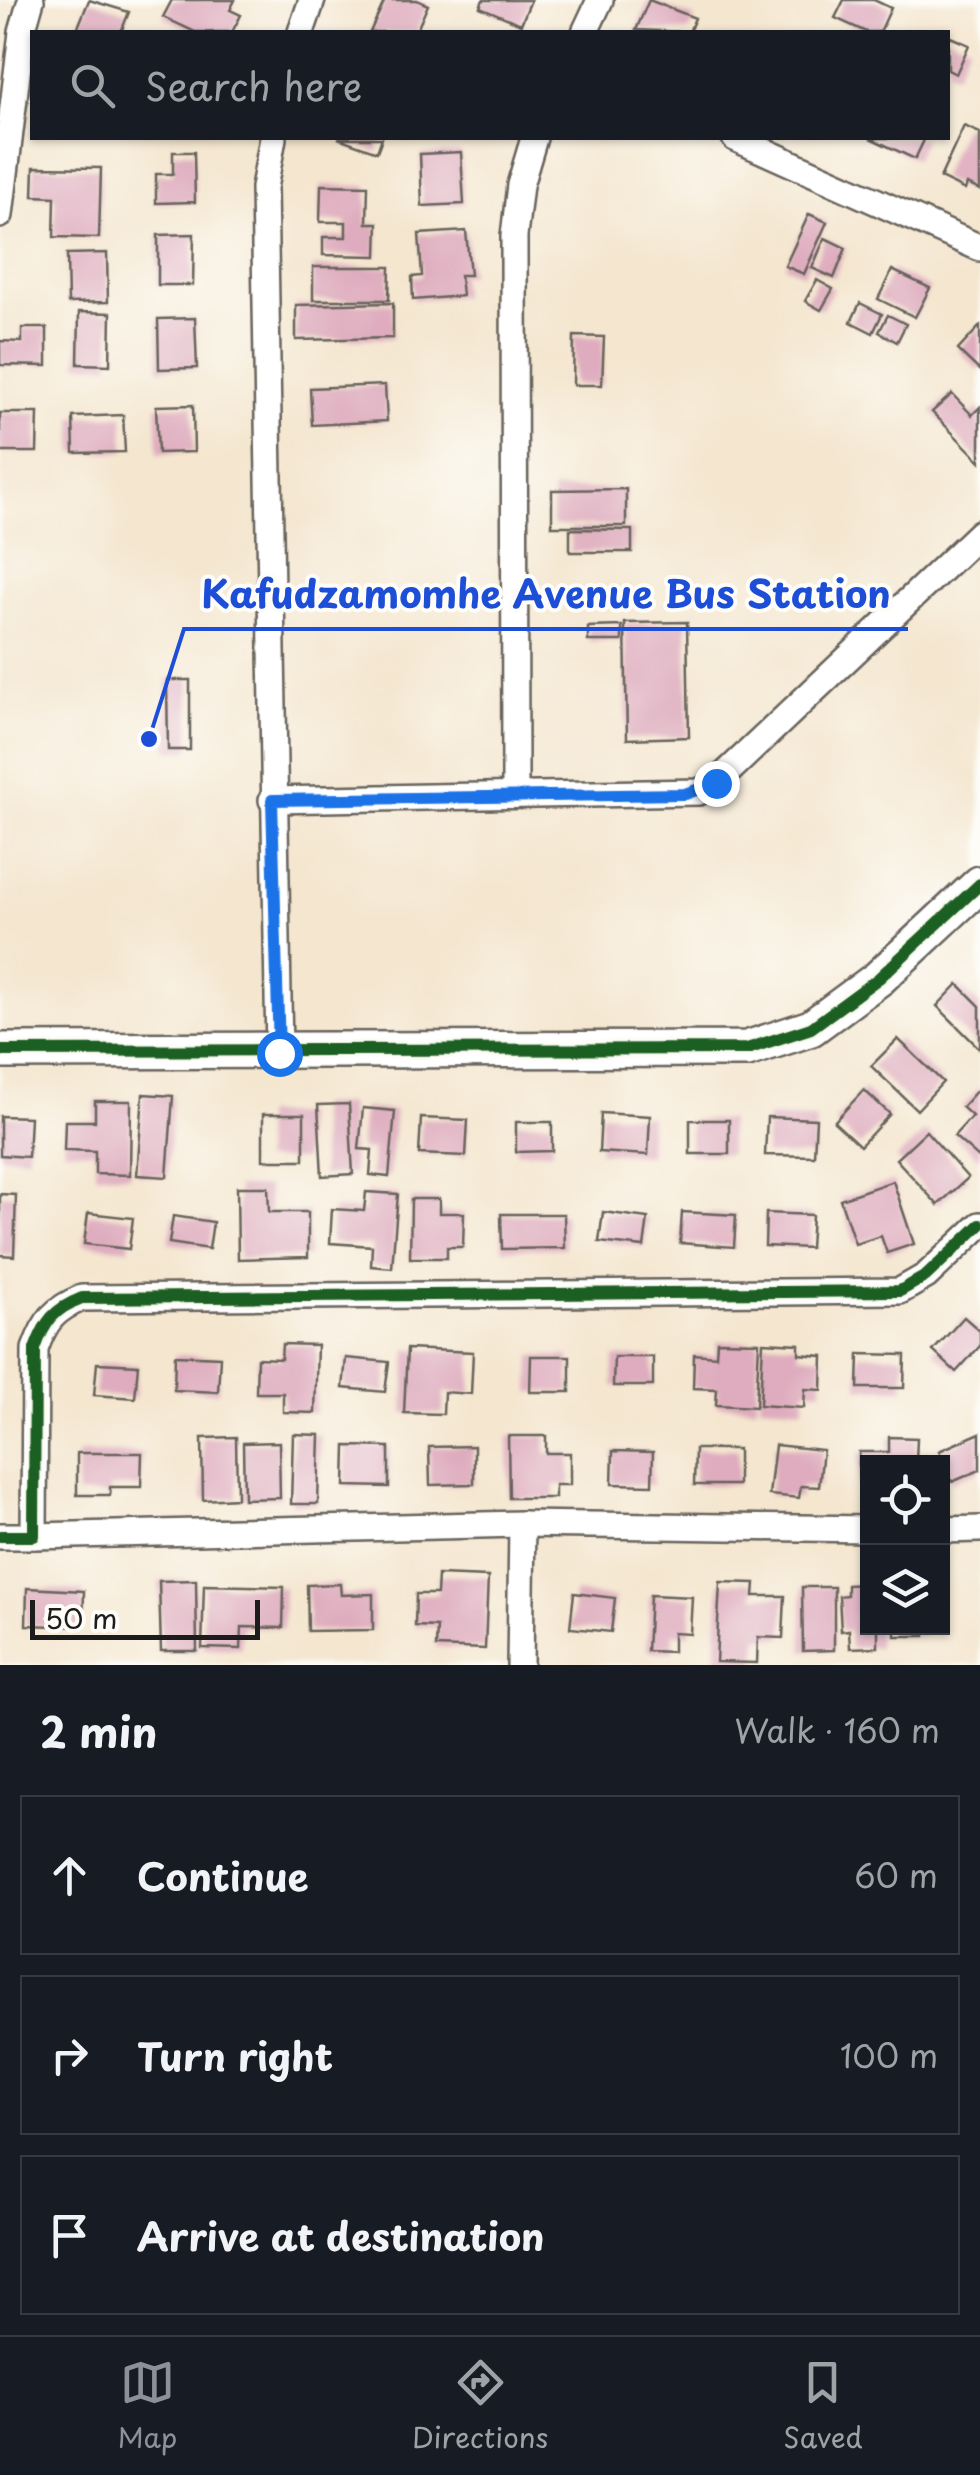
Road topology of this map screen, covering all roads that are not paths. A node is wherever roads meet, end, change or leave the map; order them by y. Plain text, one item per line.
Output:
1 (31, 0) edge
2 (312, 0) edge
3 (600, 0) edge
4 (302, 30) edge
5 (586, 30) edge
6 (273, 140) edge
7 (533, 140) edge
8 (739, 140) edge
9 (0, 215) edge
10 (980, 248) edge
11 (980, 532) edge
12 (514, 795) junction
13 (272, 800) junction
14 (980, 884) edge
15 (0, 1051) edge
16 (279, 1053) junction
17 (980, 1225) edge
18 (522, 1524) junction
19 (860, 1529) edge
20 (980, 1529) edge
21 (950, 1530) edge
22 (0, 1536) edge
23 (34, 1536) junction
24 (520, 1665) edge

1 - 9 street
2 - 4 street
3 - 5 street
6 - 13 street
7 - 12 street
8 - 10 street
11 - 12 street
12 - 13 street
13 - 16 street
14 - 16 street
15 - 16 street
17 - 23 street
18 - 19 street
18 - 23 street
18 - 24 street
20 - 21 street
22 - 23 street

